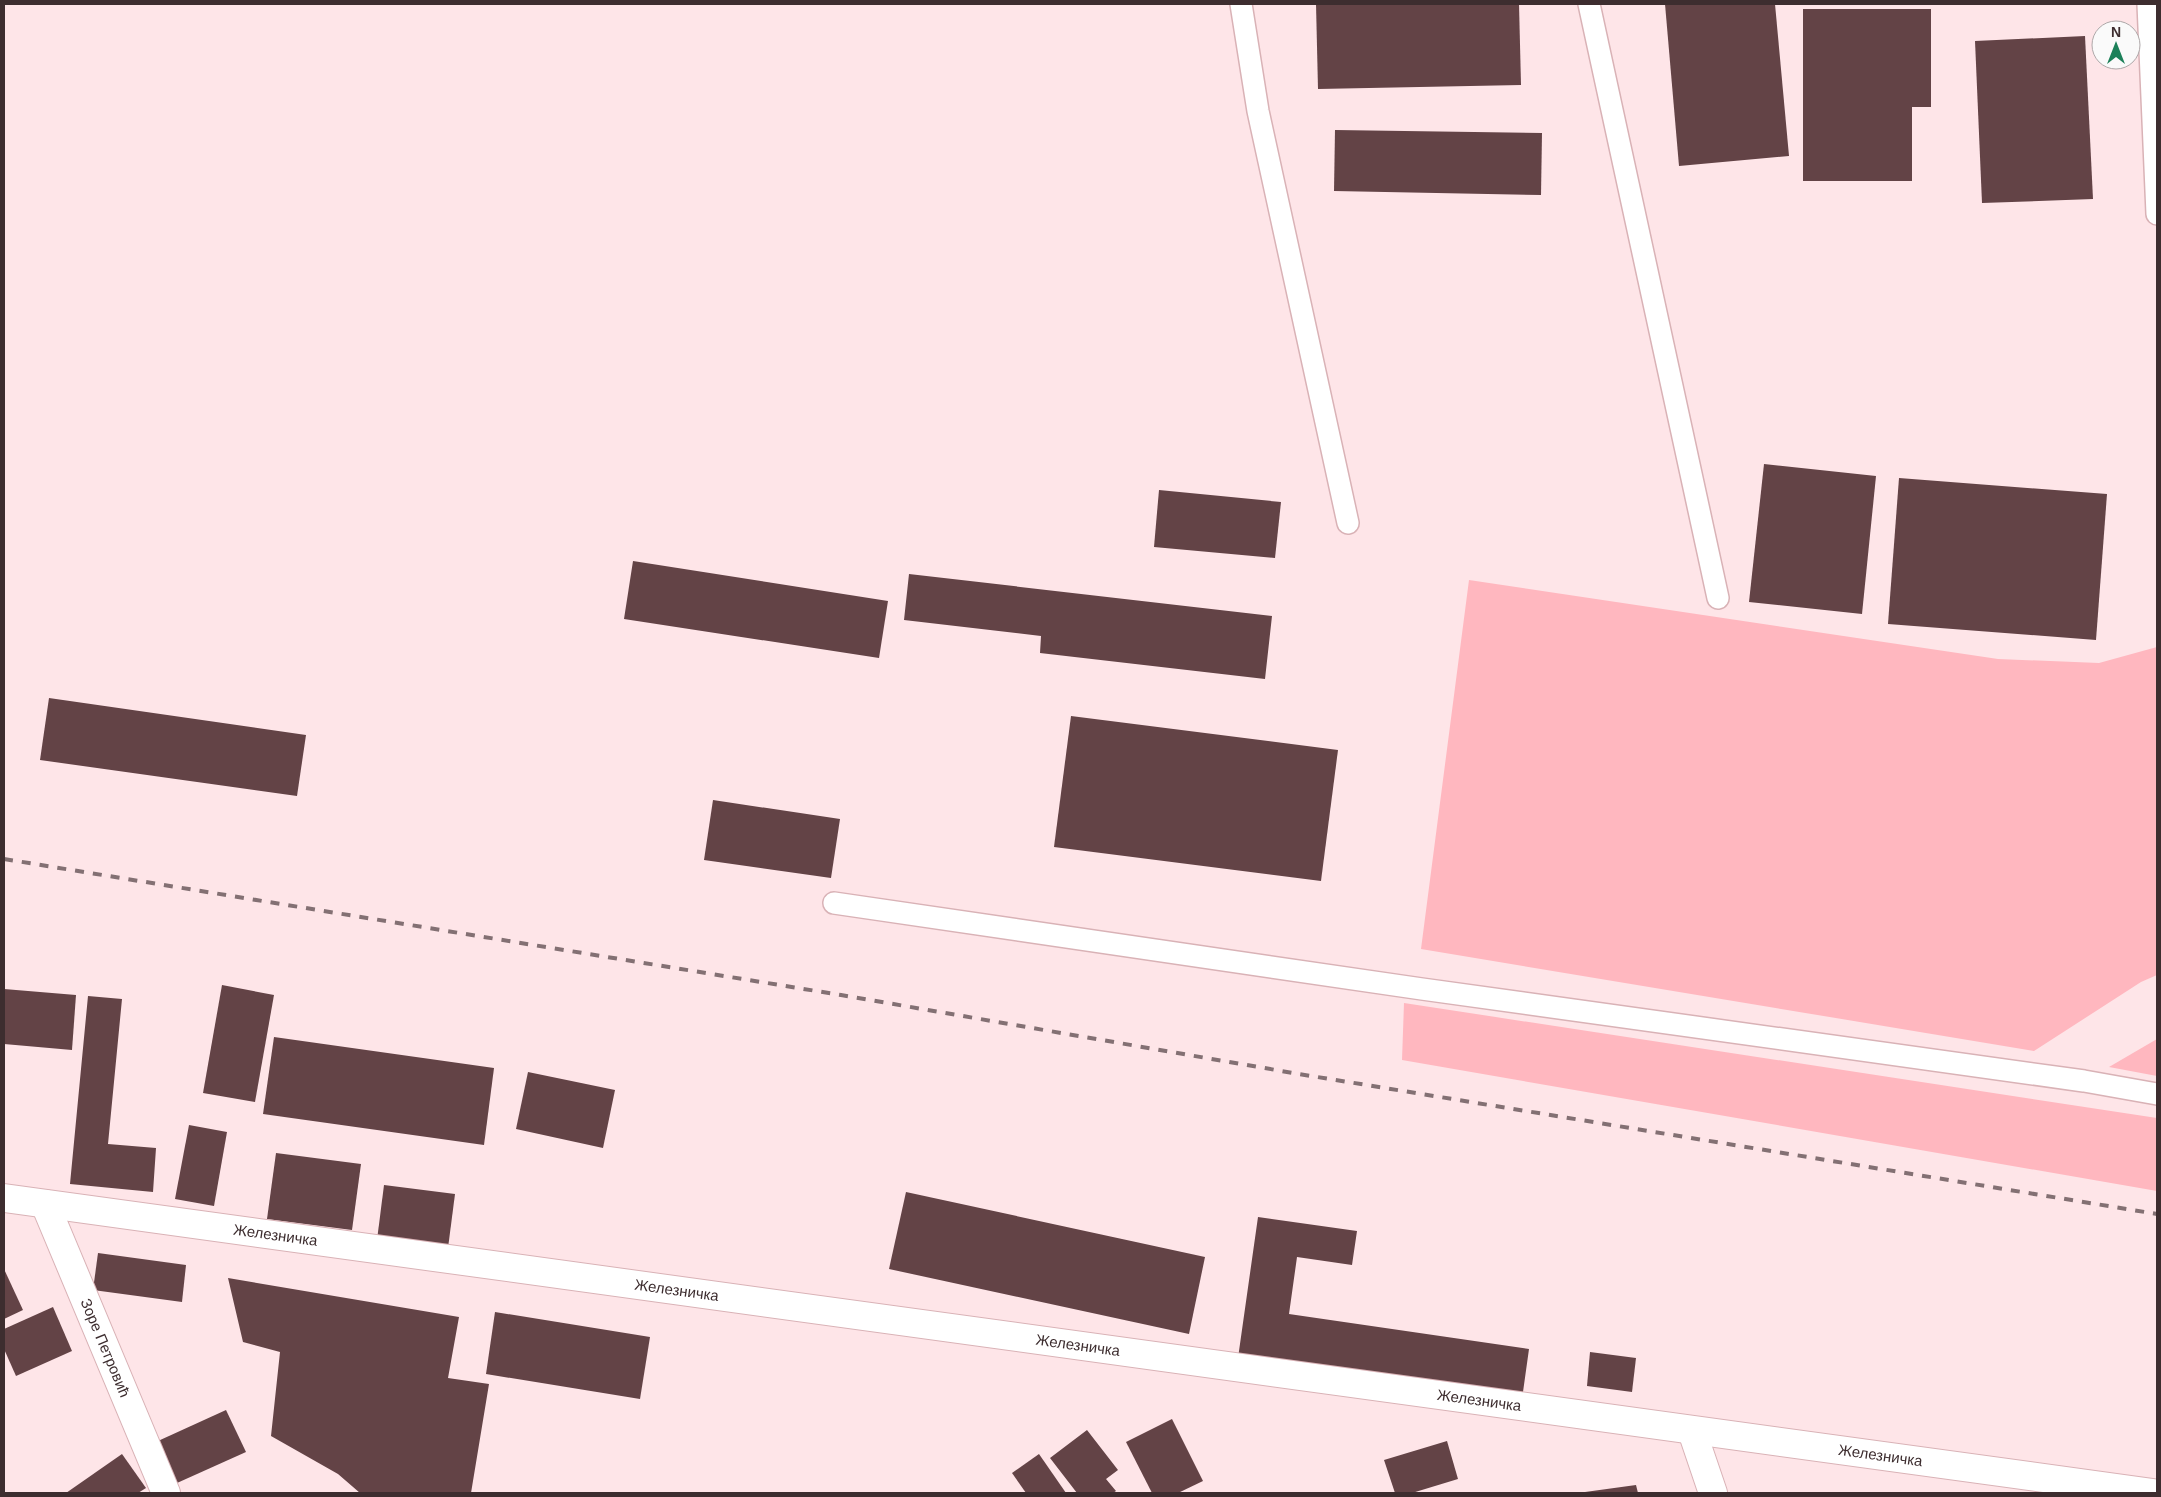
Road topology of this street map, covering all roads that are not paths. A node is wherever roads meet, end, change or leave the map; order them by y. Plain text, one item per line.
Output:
1 (1241, 4) edge
2 (1589, 4) edge
3 (2148, 4) edge
4 (2157, 214) edge
5 (1348, 523) dead end
6 (1718, 598) dead end
7 (834, 903) dead end
8 (2157, 1094) edge
9 (4, 1198) edge
10 (45, 1204) junction
11 (1692, 1431) junction
12 (166, 1493) edge
13 (1713, 1493) edge
14 (2153, 1493) edge

1 - 5 lane
2 - 6 lane
3 - 4 lane
7 - 8 lane
9 - 10 street, Железничка
10 - 11 street, Железничка
10 - 12 street, Зоре Петровић
11 - 13 street
11 - 14 street, Железничка

